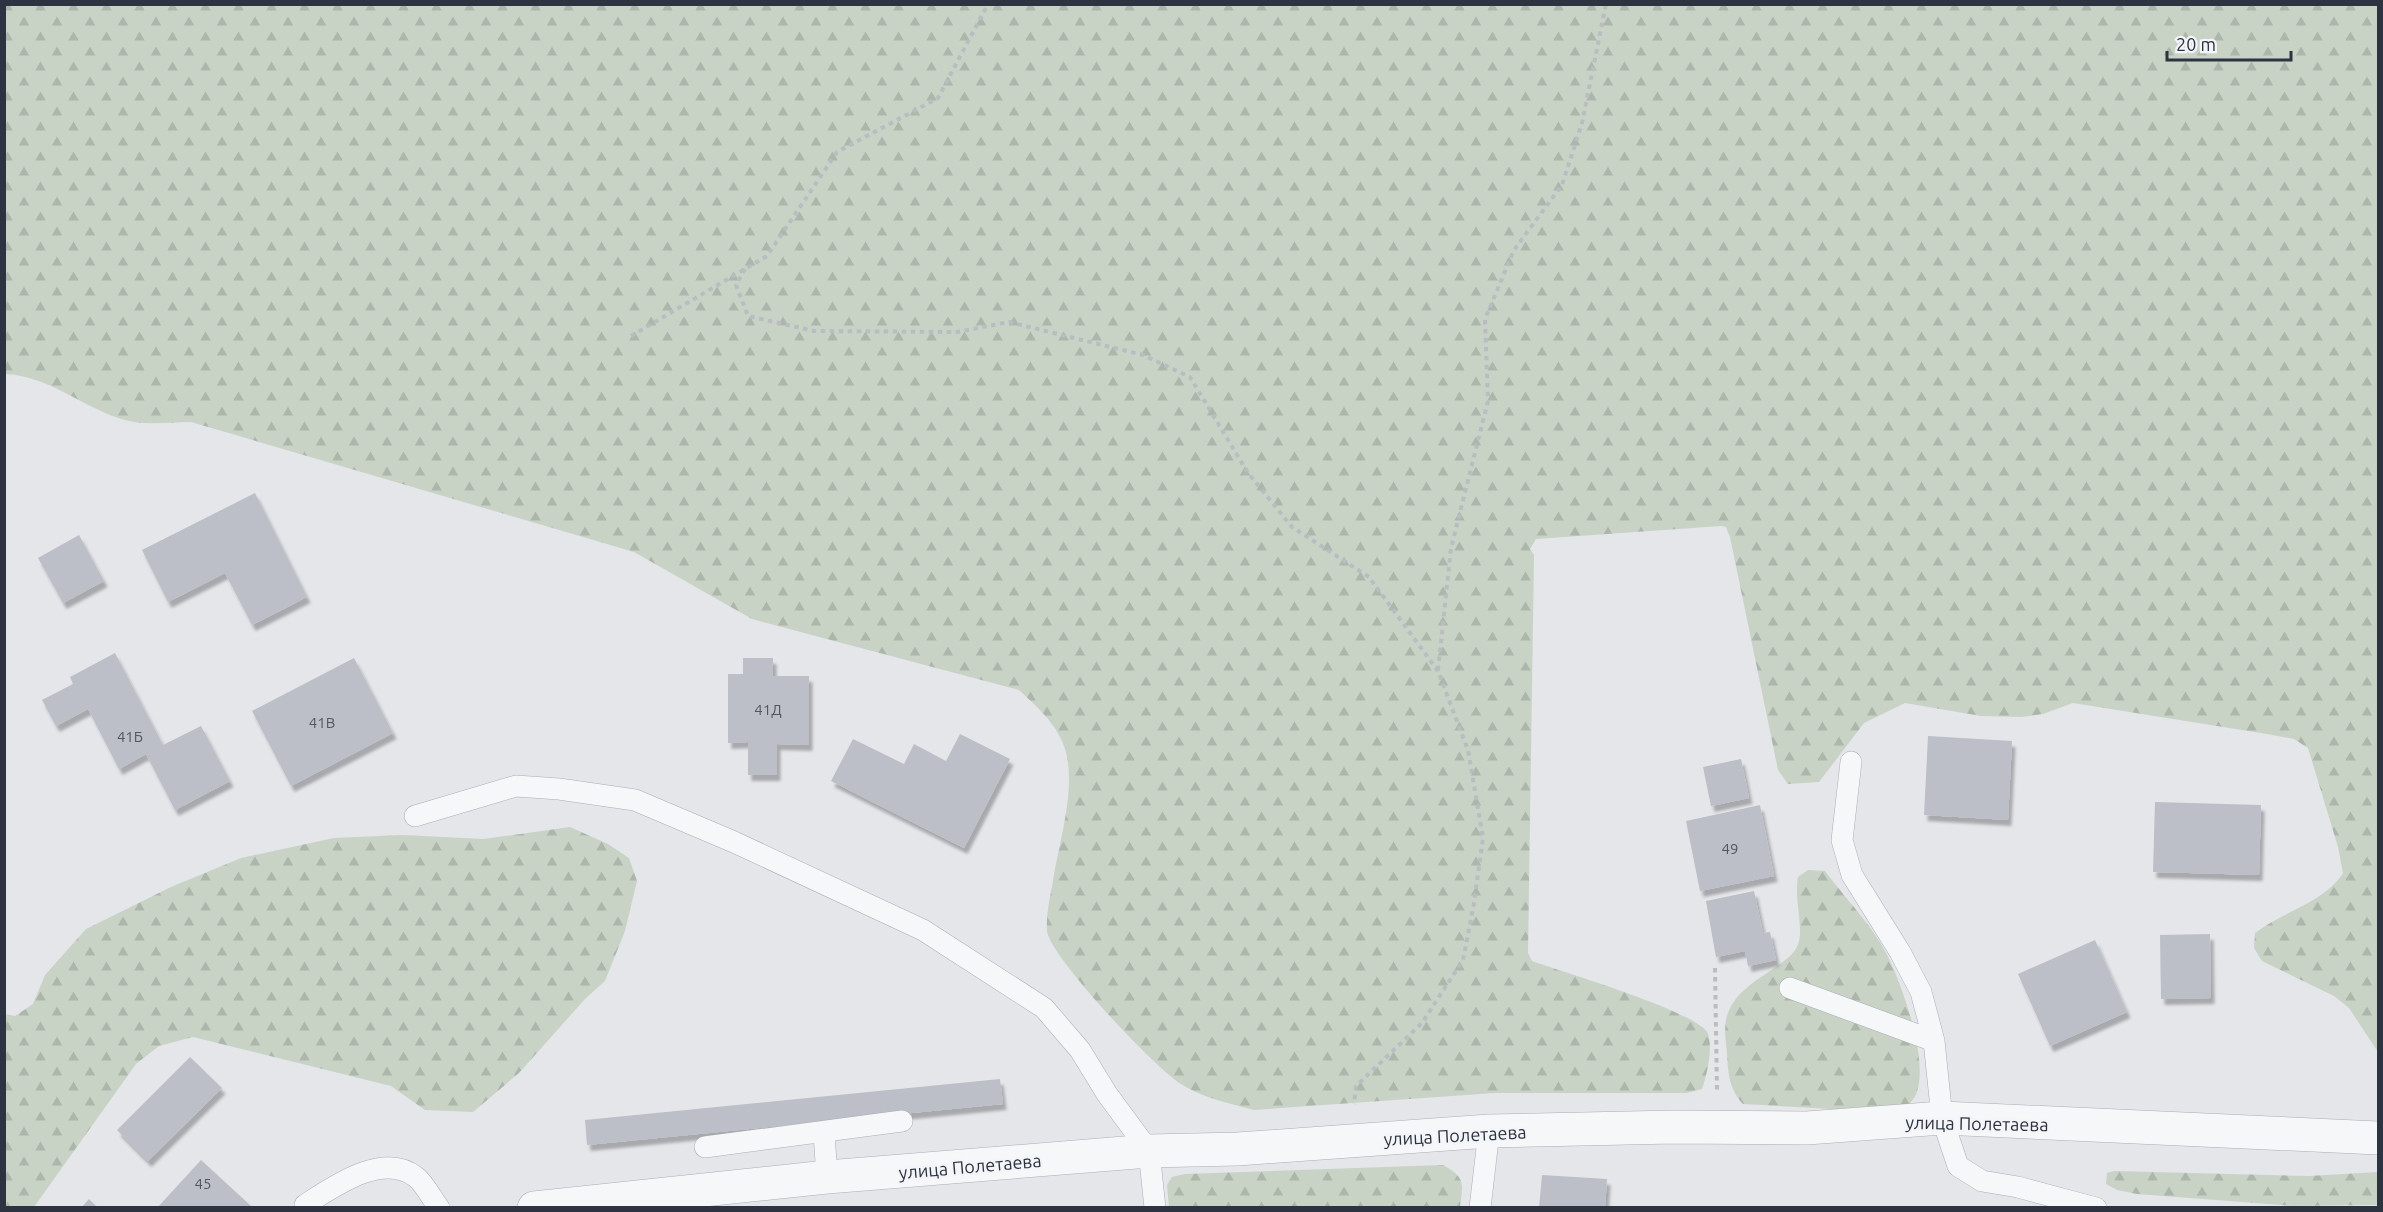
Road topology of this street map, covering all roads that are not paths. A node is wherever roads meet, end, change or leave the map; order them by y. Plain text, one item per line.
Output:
1 (1851, 762) dead end
2 (415, 816) dead end
3 (1790, 988) dead end
4 (1934, 1041) junction
5 (1942, 1118) junction
6 (902, 1121) dead end
7 (1489, 1131) junction
8 (824, 1133) junction
9 (2379, 1138) edge
10 (705, 1147) dead end
11 (1149, 1151) junction
12 (827, 1178) junction
13 (305, 1205) dead end
14 (439, 1208) edge
15 (534, 1208) edge
16 (1155, 1208) edge
17 (1480, 1208) edge
18 (2096, 1208) edge

1 - 4 lane
2 - 11 lane
3 - 4 lane
4 - 5 lane
5 - 7 street, улица Полетаева
5 - 9 street, улица Полетаева
5 - 18 lane
6 - 8 lane
7 - 11 street, улица Полетаева
7 - 17 lane
8 - 10 lane
8 - 12 lane
11 - 12 street, улица Полетаева
11 - 16 lane
12 - 15 street, улица Полетаева
13 - 14 lane

